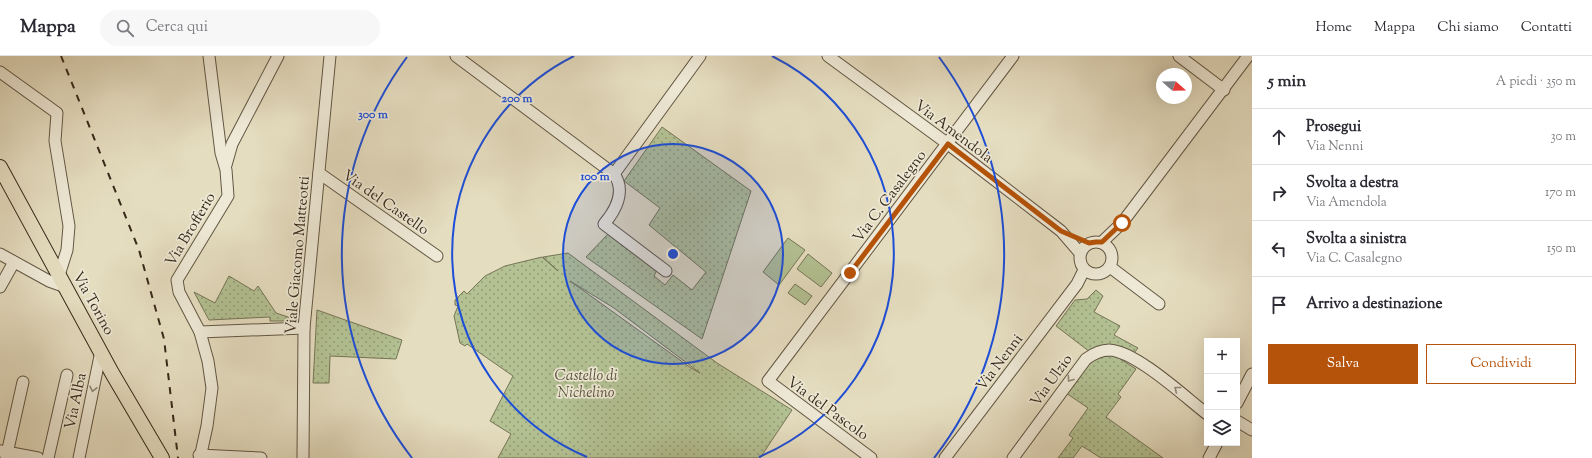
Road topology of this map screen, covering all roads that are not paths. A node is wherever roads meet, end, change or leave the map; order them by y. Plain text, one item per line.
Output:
1 (209, 56) edge
2 (278, 56) edge
3 (330, 56) edge
4 (456, 56) edge
5 (700, 56) edge
6 (828, 56) edge
7 (1013, 56) edge
8 (1179, 56) edge
9 (1248, 56) edge
10 (470, 60) edge
11 (0, 72) edge
12 (1224, 90) junction
13 (948, 144) junction
14 (0, 167) edge
15 (226, 170) junction
16 (319, 173) junction
17 (614, 174) junction
18 (1122, 223) junction
19 (1061, 231) junction
20 (1102, 242) junction
21 (1089, 243) junction
22 (1111, 251) junction
23 (1080, 253) junction
24 (0, 254) edge
25 (437, 256) dead end
26 (14, 262) junction
27 (1110, 267) junction
28 (666, 271) dead end
29 (1087, 272) junction
30 (62, 281) junction
31 (0, 287) edge
32 (1159, 304) dead end
33 (304, 328) junction
34 (200, 332) junction
35 (101, 351) junction
36 (1252, 374) edge
37 (67, 375) dead end
38 (768, 381) joint
39 (23, 382) dead end
40 (1240, 397) edge
41 (1204, 412) edge
42 (1240, 423) edge
43 (1252, 430) edge
44 (1215, 446) edge
45 (4, 454) edge
46 (200, 456) edge
47 (161, 457) edge
48 (38, 458) edge
49 (48, 458) edge
50 (79, 458) edge
51 (261, 458) edge
52 (303, 458) edge
53 (871, 458) edge
54 (945, 458) edge
55 (1013, 458) edge
56 (1209, 458) edge

1 - 15 street, Via Brofferio
2 - 15 street
3 - 16 street, Viale Giacomo Matteotti
4 - 10 street
5 - 17 street
6 - 13 street, Via Amendola
7 - 13 street, Via C. Casalegno
8 - 12 street
9 - 12 street
10 - 17 street
11 - 30 street
12 - 18 street
13 - 19 street, Via Amendola
13 - 38 street, Via C. Casalegno
14 - 30 main road, Via Torino
15 - 34 street, Via Brofferio
16 - 25 street, Via del Castello
16 - 33 street, Viale Giacomo Matteotti
17 - 28 street
18 - 20 street
18 - 22 street
19 - 21 street, Via Amendola
19 - 23 street, Via Amendola
20 - 21 street
20 - 22 street
21 - 23 street
22 - 27 street
23 - 29 street
24 - 26 street
26 - 30 street
26 - 31 street
27 - 29 street
27 - 32 street
29 - 54 street, Via Nenni
30 - 35 main road, Via Torino
33 - 34 street
33 - 52 street, Viale Giacomo Matteotti
34 - 46 street, Via Brofferio
35 - 47 main road, Via Torino
35 -> 50 street, Via Alba
36 - 40 street
37 - 49 street
38 - 53 street, Via del Pascolo
39 - 45 street
41 -> 55 street, Via Ulzio
42 - 43 street
44 - 56 street
45 - 48 street
46 - 51 street

